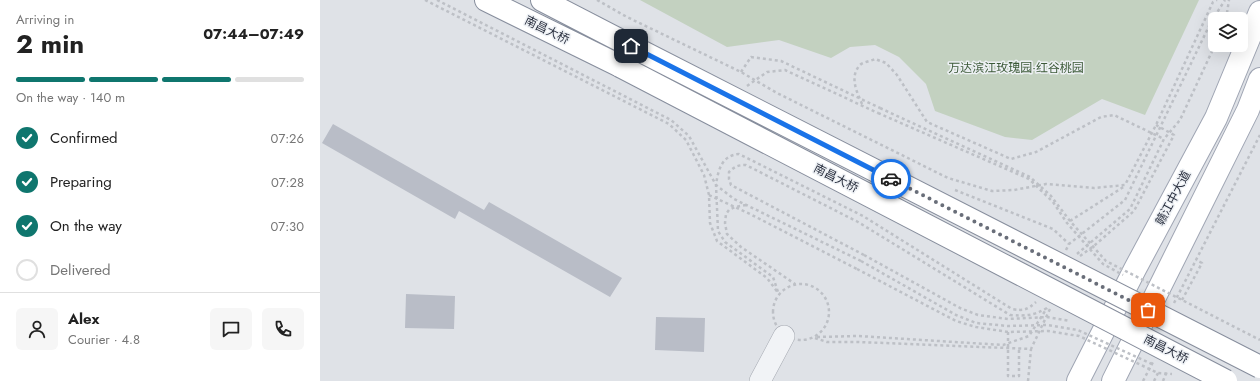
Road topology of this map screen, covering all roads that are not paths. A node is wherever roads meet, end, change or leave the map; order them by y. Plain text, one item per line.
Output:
1 (486, 0) edge
2 (542, 0) edge
3 (1260, 12) edge
4 (1260, 79) edge
5 (784, 336) road end
6 (1260, 367) edge
7 (760, 381) edge
8 (1078, 381) edge
9 (1113, 381) edge
10 (1226, 381) edge

1 - 10 main road, 南昌大桥, bridge
2 - 6 main road, 南昌大桥, bridge
3 - 8 main road, 赣江中大道
4 - 9 main road
5 - 7 street

